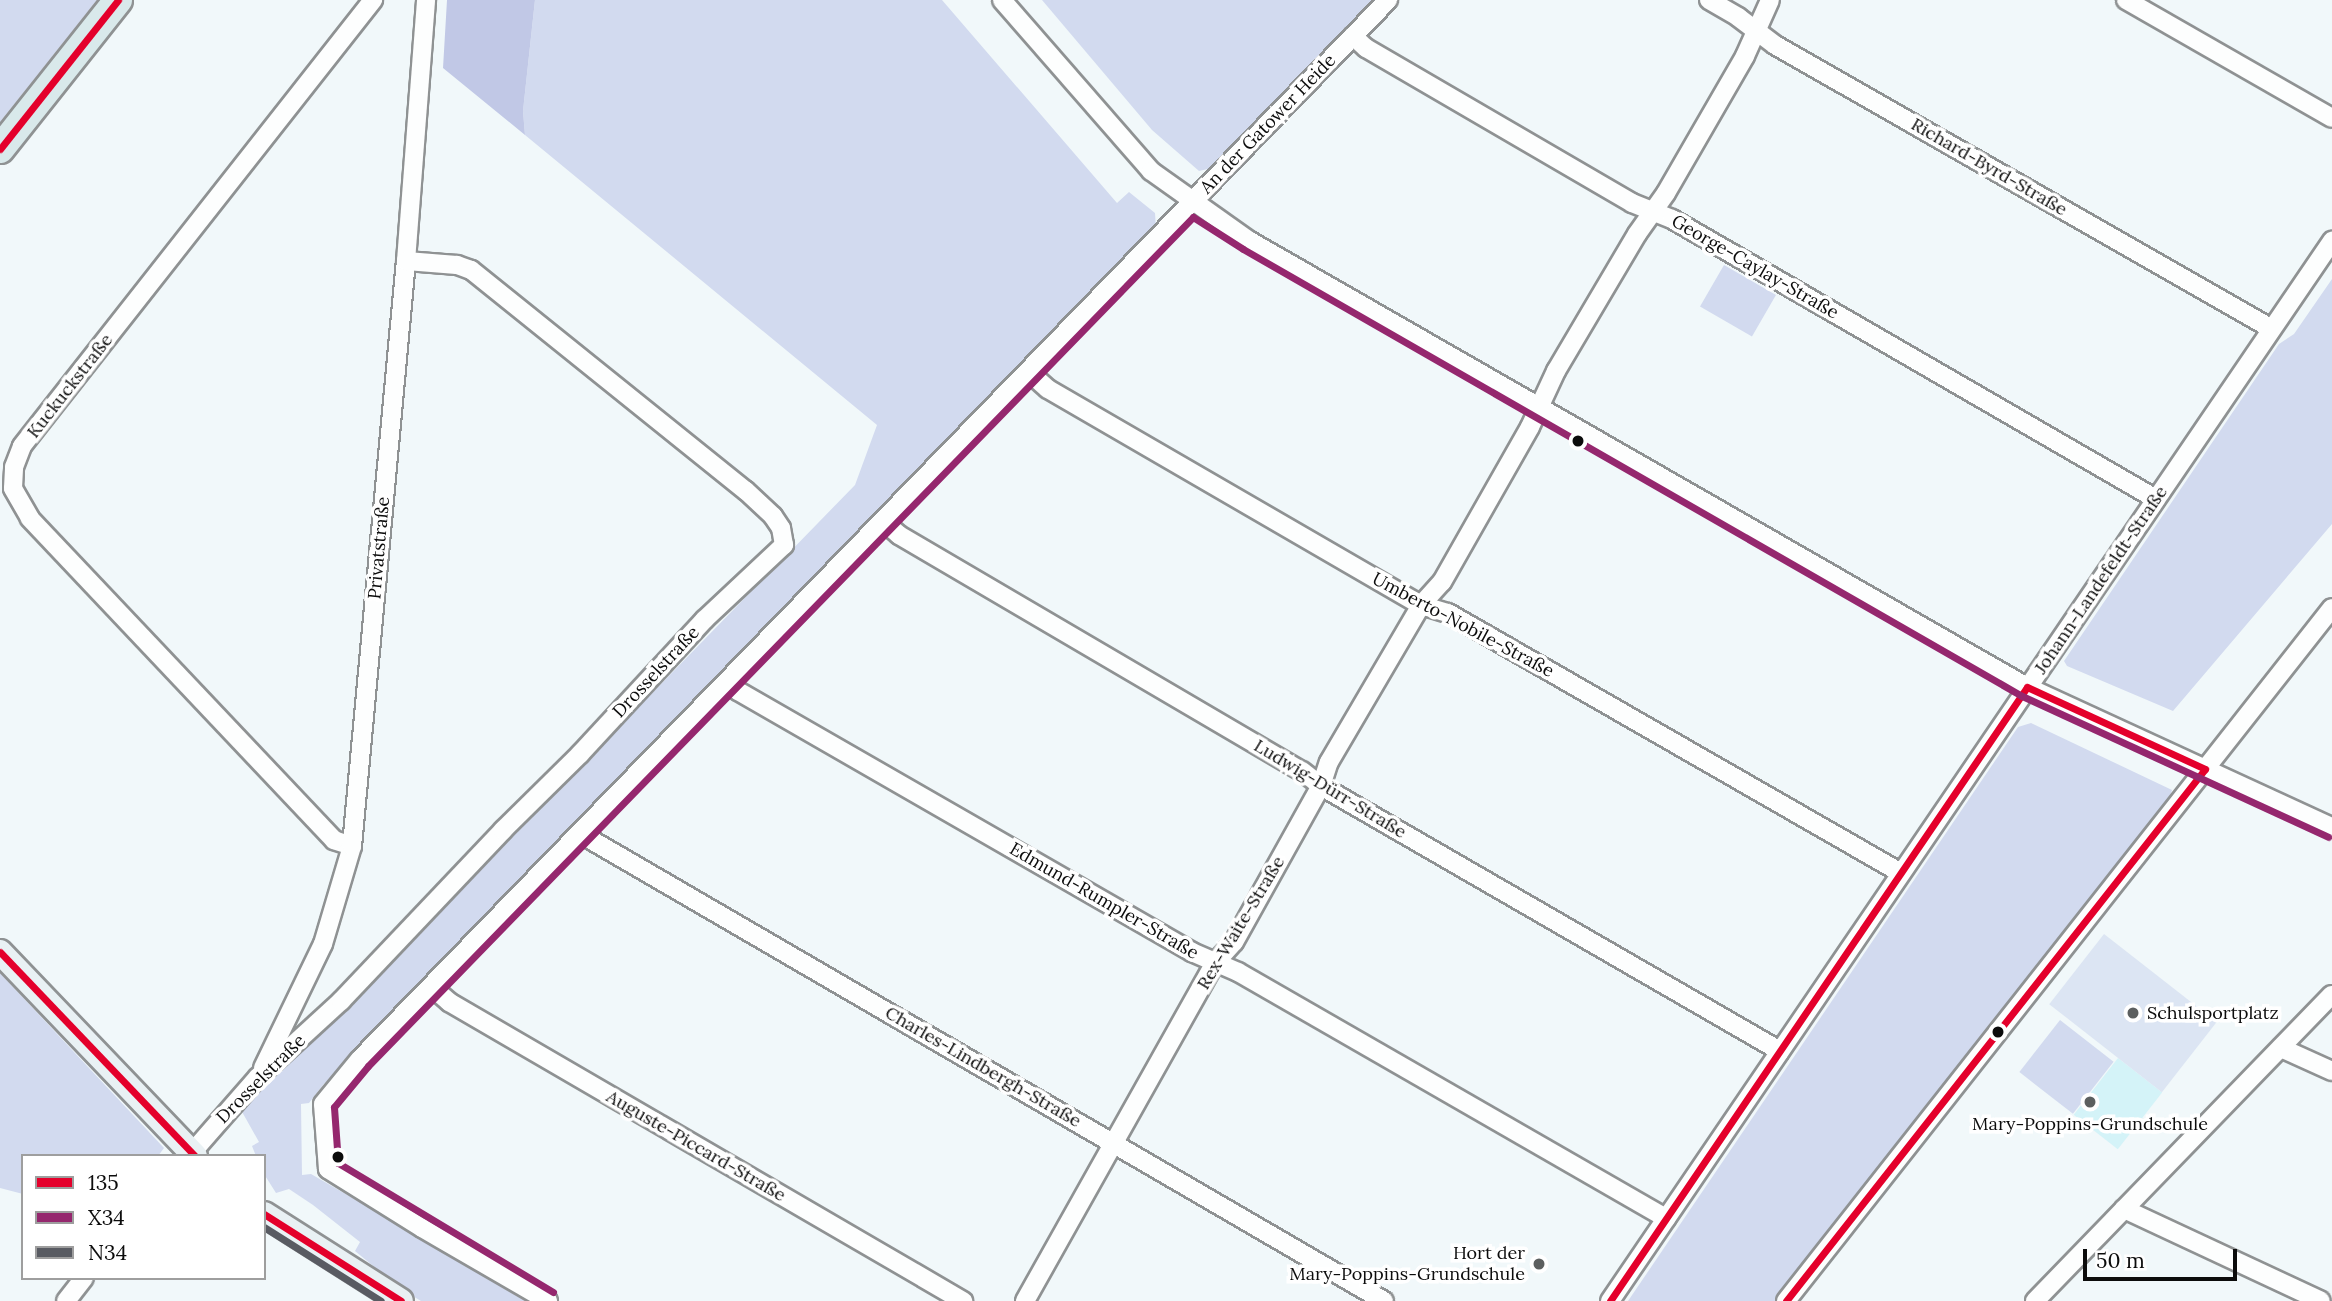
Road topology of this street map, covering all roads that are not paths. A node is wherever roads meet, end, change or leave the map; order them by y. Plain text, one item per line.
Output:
1 (118, 0) edge
2 (373, 0) edge
3 (426, 0) edge
4 (1002, 0) edge
5 (1388, 0) edge
6 (1709, 0) edge
7 (1770, 0) edge
8 (2126, 0) edge
9 (1758, 31) junction
10 (1353, 36) junction
11 (2332, 118) edge
12 (0, 149) edge
13 (1192, 203) junction
14 (1654, 211) junction
15 (2332, 241) edge
16 (406, 261) junction
17 (2272, 329) junction
18 (1030, 372) junction
19 (1540, 407) junction
20 (2156, 499) junction
21 (883, 521) junction
22 (1421, 605) junction
23 (2332, 608) edge
24 (728, 682) junction
25 (2027, 687) junction
26 (2205, 769) junction
27 (1321, 786) junction
28 (2332, 827) edge
29 (583, 831) junction
30 (352, 846) junction
31 (1901, 873) junction
32 (0, 952) edge
33 (1215, 963) junction
34 (432, 987) junction
35 (2332, 995) edge
36 (2281, 1048) junction
37 (1780, 1051) junction
38 (2332, 1071) edge
39 (258, 1077) junction
40 (1113, 1142) junction
41 (191, 1154) edge
42 (193, 1154) edge
43 (2124, 1209) junction
44 (266, 1215) edge
45 (1666, 1218) junction
46 (82, 1280) edge
47 (66, 1301) edge
48 (401, 1301) edge
49 (548, 1301) edge
50 (963, 1301) edge
51 (1025, 1301) edge
52 (1384, 1301) edge
53 (1610, 1301) edge
54 (1786, 1301) edge
55 (2035, 1301) edge
56 (2321, 1301) edge

1 - 12 main road
2 - 30 street, Kuckuckstraße
3 - 16 street, Privatstraße
4 - 13 street
5 - 10 street, An der Gatower Heide
6 - 9 street, Richard-Byrd-Straße
7 - 9 street, Rex-Waite-Straße
8 - 11 street
9 - 14 street, Rex-Waite-Straße
9 - 17 street, Richard-Byrd-Straße
10 - 13 street, An der Gatower Heide
10 - 14 street, George-Caylay-Straße
13 - 18 street, An der Gatower Heide
13 - 19 street
14 - 19 street, Rex-Waite-Straße
14 - 20 street, George-Caylay-Straße
15 - 17 street, Johann-Landefeldt-Straße
16 - 30 street, Privatstraße
16 - 39 street, Drosselstraße
17 - 20 street, Johann-Landefeldt-Straße
18 - 21 street, An der Gatower Heide
18 - 22 street, Umberto-Nobile-Straße
19 - 22 street, Rex-Waite-Straße
19 - 25 street
20 - 25 street, Johann-Landefeldt-Straße
21 - 24 street, An der Gatower Heide
21 - 27 street, Ludwig-Dürr-Straße
22 - 27 street, Rex-Waite-Straße
22 - 31 street, Umberto-Nobile-Straße
23 - 26 street
24 - 29 street, An der Gatower Heide
24 - 33 street, Edmund-Rumpler-Straße
25 - 26 street
25 - 31 street, Johann-Landefeldt-Straße
26 - 28 street
26 - 54 street
27 - 33 street, Rex-Waite-Straße
27 - 37 street, Ludwig-Dürr-Straße
29 - 34 street, An der Gatower Heide
29 - 40 street, Charles-Lindbergh-Straße
30 - 39 street, Privatstraße
31 - 37 street, Johann-Landefeldt-Straße
32 - 41 main road
33 - 40 street, Rex-Waite-Straße
33 - 45 street, Edmund-Rumpler-Straße
34 - 49 street, An der Gatower Heide
34 - 50 street, Auguste-Piccard-Straße
35 - 36 street
36 - 38 street
36 - 43 street
37 - 45 street, Johann-Landefeldt-Straße
39 - 42 street, Drosselstraße
40 - 51 street, Rex-Waite-Straße
40 - 52 street, Charles-Lindbergh-Straße
43 - 55 street
43 - 56 street
44 - 48 main road
45 - 53 street, Johann-Landefeldt-Straße
46 - 47 street

